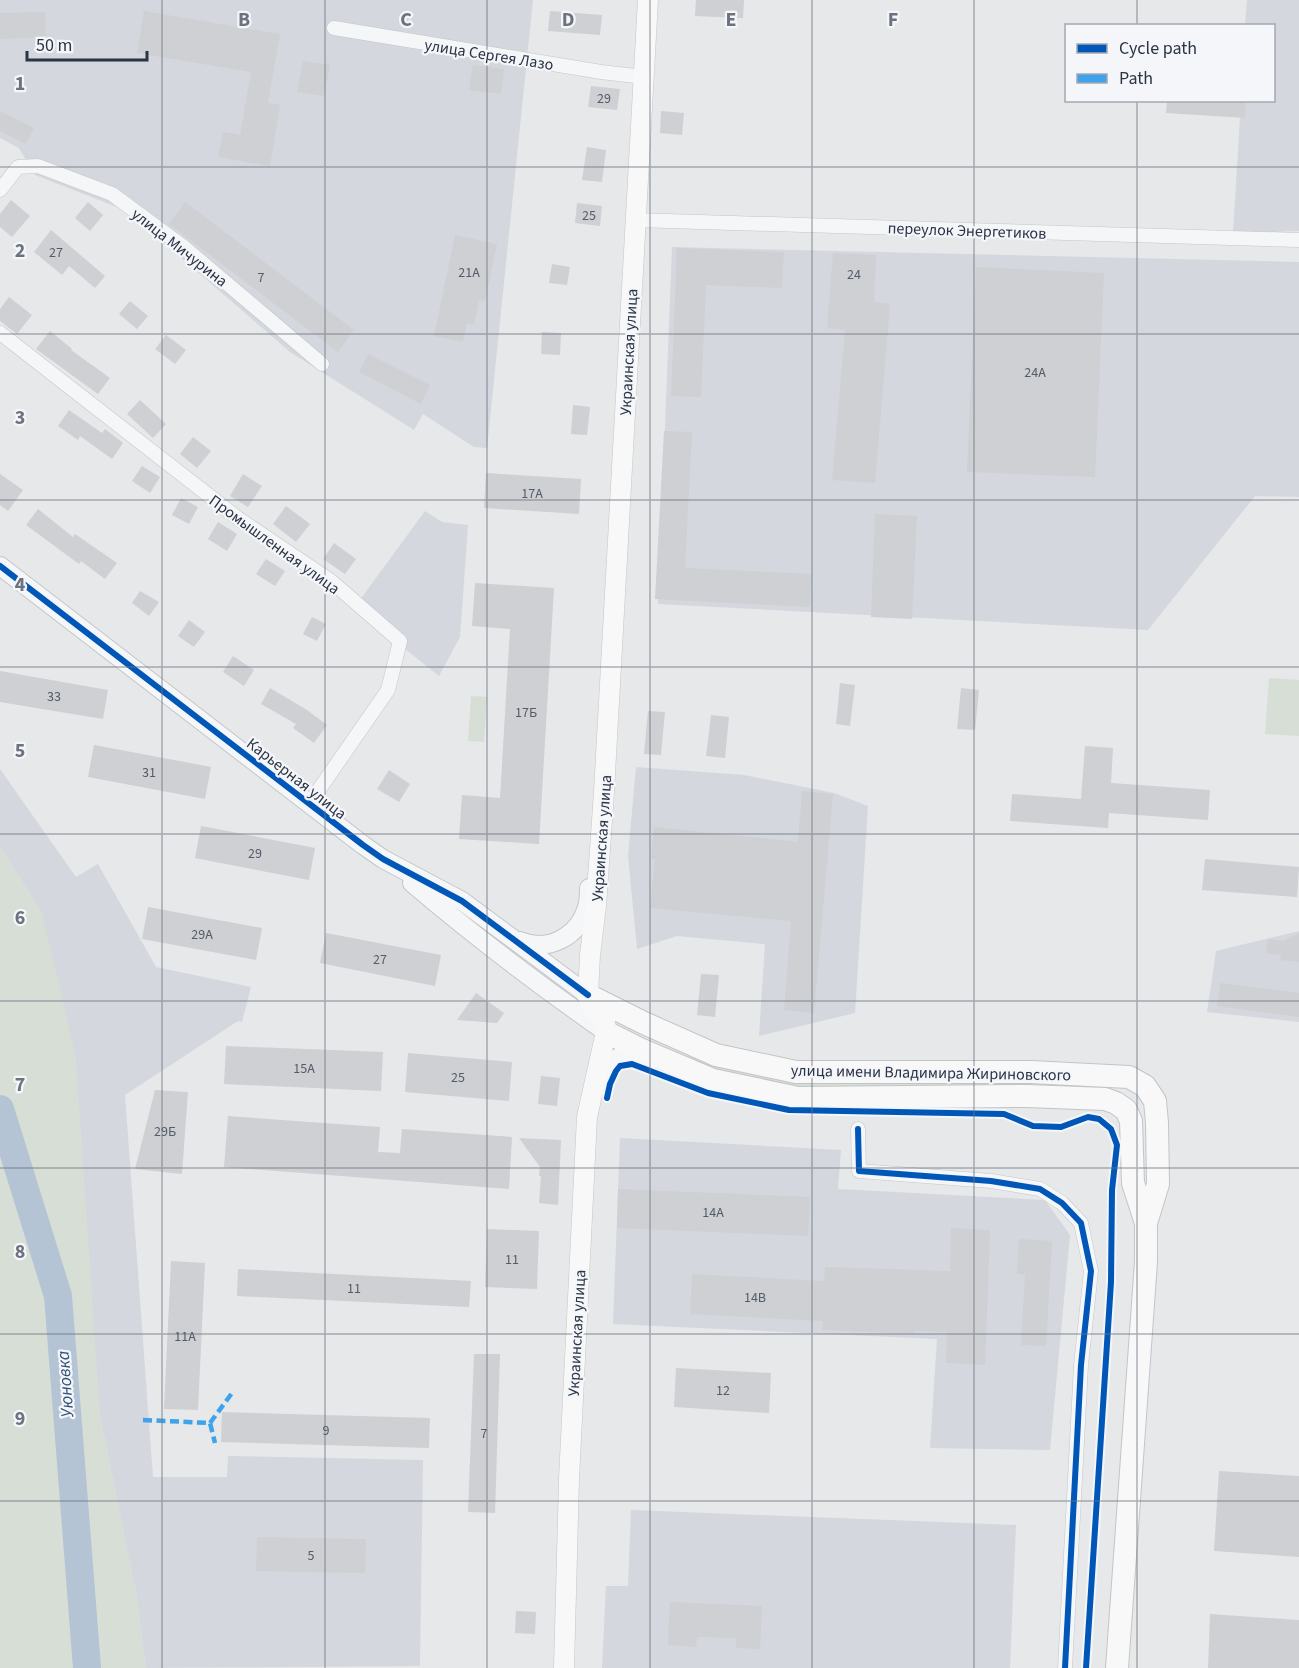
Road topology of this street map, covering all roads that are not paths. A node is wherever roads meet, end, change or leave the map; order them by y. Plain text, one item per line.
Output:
1 (648, 0) edge
2 (334, 28) dead end
3 (644, 77) junction
4 (0, 190) edge
5 (634, 220) junction
6 (1299, 240) edge
7 (0, 333) edge
8 (322, 364) dead end
9 (0, 566) edge
10 (604, 792) junction
11 (309, 804) junction
12 (383, 859) junction
13 (509, 936) junction
14 (588, 995) junction
15 (606, 1032) junction
16 (713, 1080) junction
17 (858, 1129) dead end
18 (585, 1155) junction
19 (1146, 1223) junction
20 (564, 1668) edge
21 (1065, 1668) edge
22 (1117, 1668) edge

1 - 3 main road, Украинская улица
2 - 3 street, улица Сергея Лазо
3 - 5 main road, Украинская улица
4 - 8 street, улица Мичурина
5 - 6 street, переулок Энергетиков
5 - 10 main road, Украинская улица
7 - 11 street, Промышленная улица
9 - 11 street, Карьерная улица
10 - 13 street
10 - 14 main road, Украинская улица
11 - 12 street, Карьерная улица
12 - 13 street, Карьерная улица
12 - 15 street, Карьерная улица
13 - 14 street, Карьерная улица
14 - 15 main road
14 - 19 main road, улица имени Владимира Жириновского
15 - 16 main road, улица имени Владимира Жириновского
15 - 18 main road, Украинская улица
16 - 18 street
16 - 19 main road, улица имени Владимира Жириновского
17 - 21 street
18 - 20 main road, Украинская улица
19 - 22 main road, улица имени Владимира Жириновского

